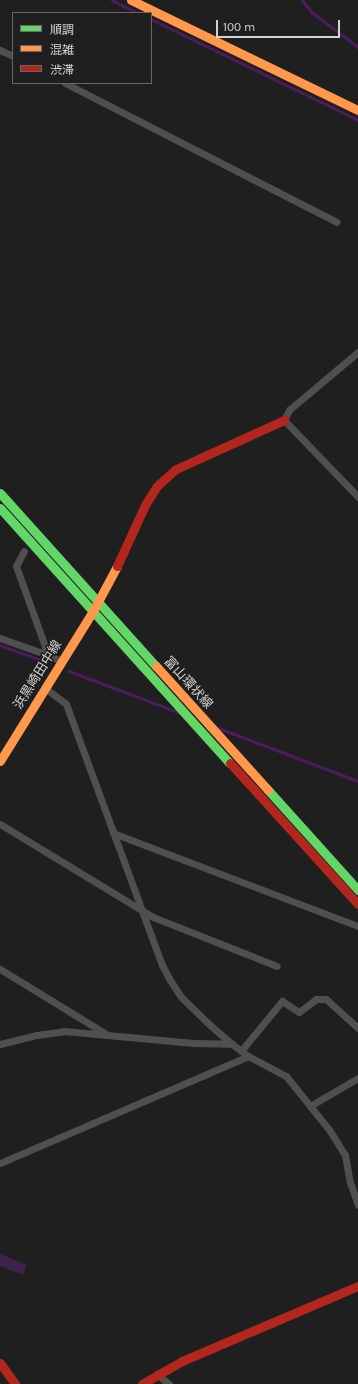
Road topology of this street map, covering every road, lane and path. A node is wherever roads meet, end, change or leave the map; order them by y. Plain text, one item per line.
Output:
1 (131, 0) edge
2 (0, 50) edge
3 (12, 56) edge
4 (68, 84) edge
5 (358, 110) edge
6 (337, 222) dead end
7 (358, 352) edge
8 (284, 420) junction
9 (0, 493) edge
10 (358, 497) edge
11 (0, 508) edge
12 (24, 552) dead end
13 (96, 607) junction
14 (0, 638) edge
15 (48, 655) junction
16 (61, 661) junction
17 (45, 688) junction
18 (0, 761) edge
19 (0, 824) edge
20 (113, 833) junction
21 (358, 890) edge
22 (358, 904) edge
23 (142, 911) junction
24 (358, 926) edge
25 (278, 966) dead end
26 (0, 969) edge
27 (358, 1028) edge
28 (108, 1035) junction
29 (0, 1044) edge
30 (232, 1044) junction
31 (241, 1051) junction
32 (248, 1056) junction
33 (358, 1078) edge
34 (310, 1106) junction
35 (0, 1163) edge
36 (358, 1205) edge
37 (358, 1286) edge
38 (0, 1362) edge
39 (157, 1374) junction
40 (15, 1384) edge
41 (142, 1384) edge
42 (169, 1384) edge

1 - 5 main road
2 - 3 street
4 - 6 street
7 - 8 street
8 - 10 street
8 - 13 main road, 浜黒崎田中線
9 - 13 main road, 富山環状線
11 - 13 main road, 富山環状線
12 - 15 street
13 - 16 main road, 浜黒崎田中線
13 - 21 main road, 富山環状線
13 - 22 main road, 富山環状線
14 - 15 street
15 - 16 street
16 - 17 main road, 浜黒崎田中線
17 - 18 main road, 浜黒崎田中線
17 - 20 street
19 - 23 street
20 - 23 street
20 - 24 street
23 - 25 street
23 - 30 street
26 - 28 street
27 - 31 street
28 - 29 street
28 - 30 street
30 - 31 street
31 - 32 street
32 - 34 street
32 - 35 street
33 - 34 street
34 - 36 street
37 - 39 main road
38 - 40 main road
39 - 41 main road
39 - 42 street

